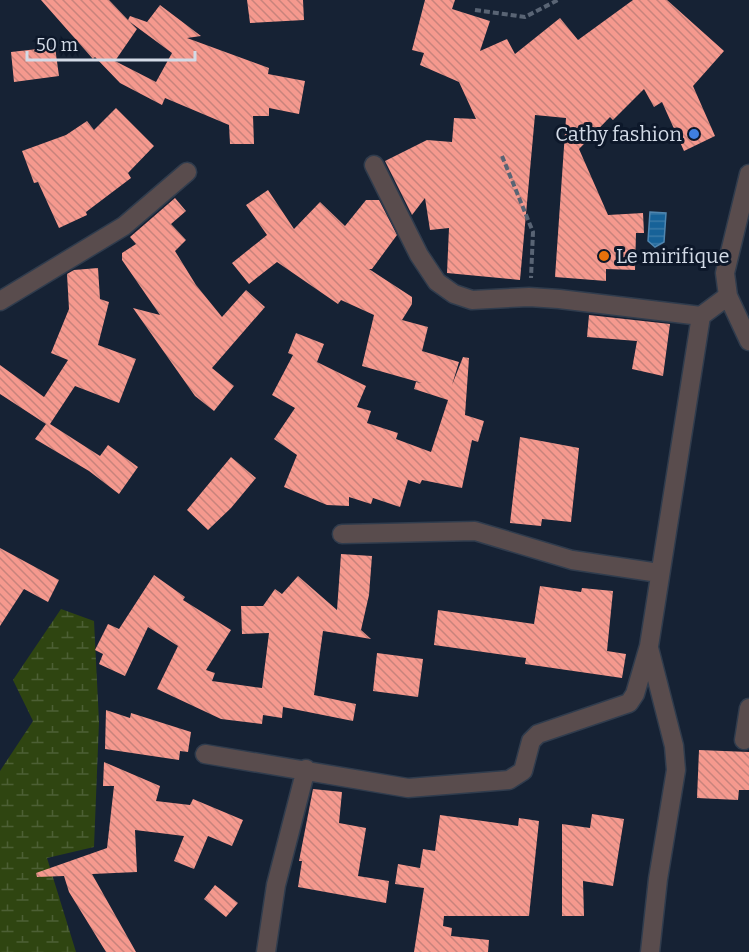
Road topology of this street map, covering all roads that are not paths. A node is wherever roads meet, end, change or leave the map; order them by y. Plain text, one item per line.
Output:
1 (374, 165) dead end
2 (187, 172) dead end
3 (749, 174) edge
4 (728, 297) junction
5 (0, 301) edge
6 (701, 316) junction
7 (749, 341) edge
8 (342, 534) dead end
9 (659, 573) junction
10 (649, 646) junction
11 (749, 708) edge
12 (744, 740) dead end
13 (205, 754) dead end
14 (306, 769) junction
15 (266, 952) edge
16 (650, 952) edge

1 - 6 street
2 - 5 street
3 - 4 street
4 - 6 street
4 - 7 street
6 - 9 street
8 - 9 street
9 - 10 street
10 - 14 street
10 - 16 street
11 - 12 street
13 - 14 street
14 - 15 street

